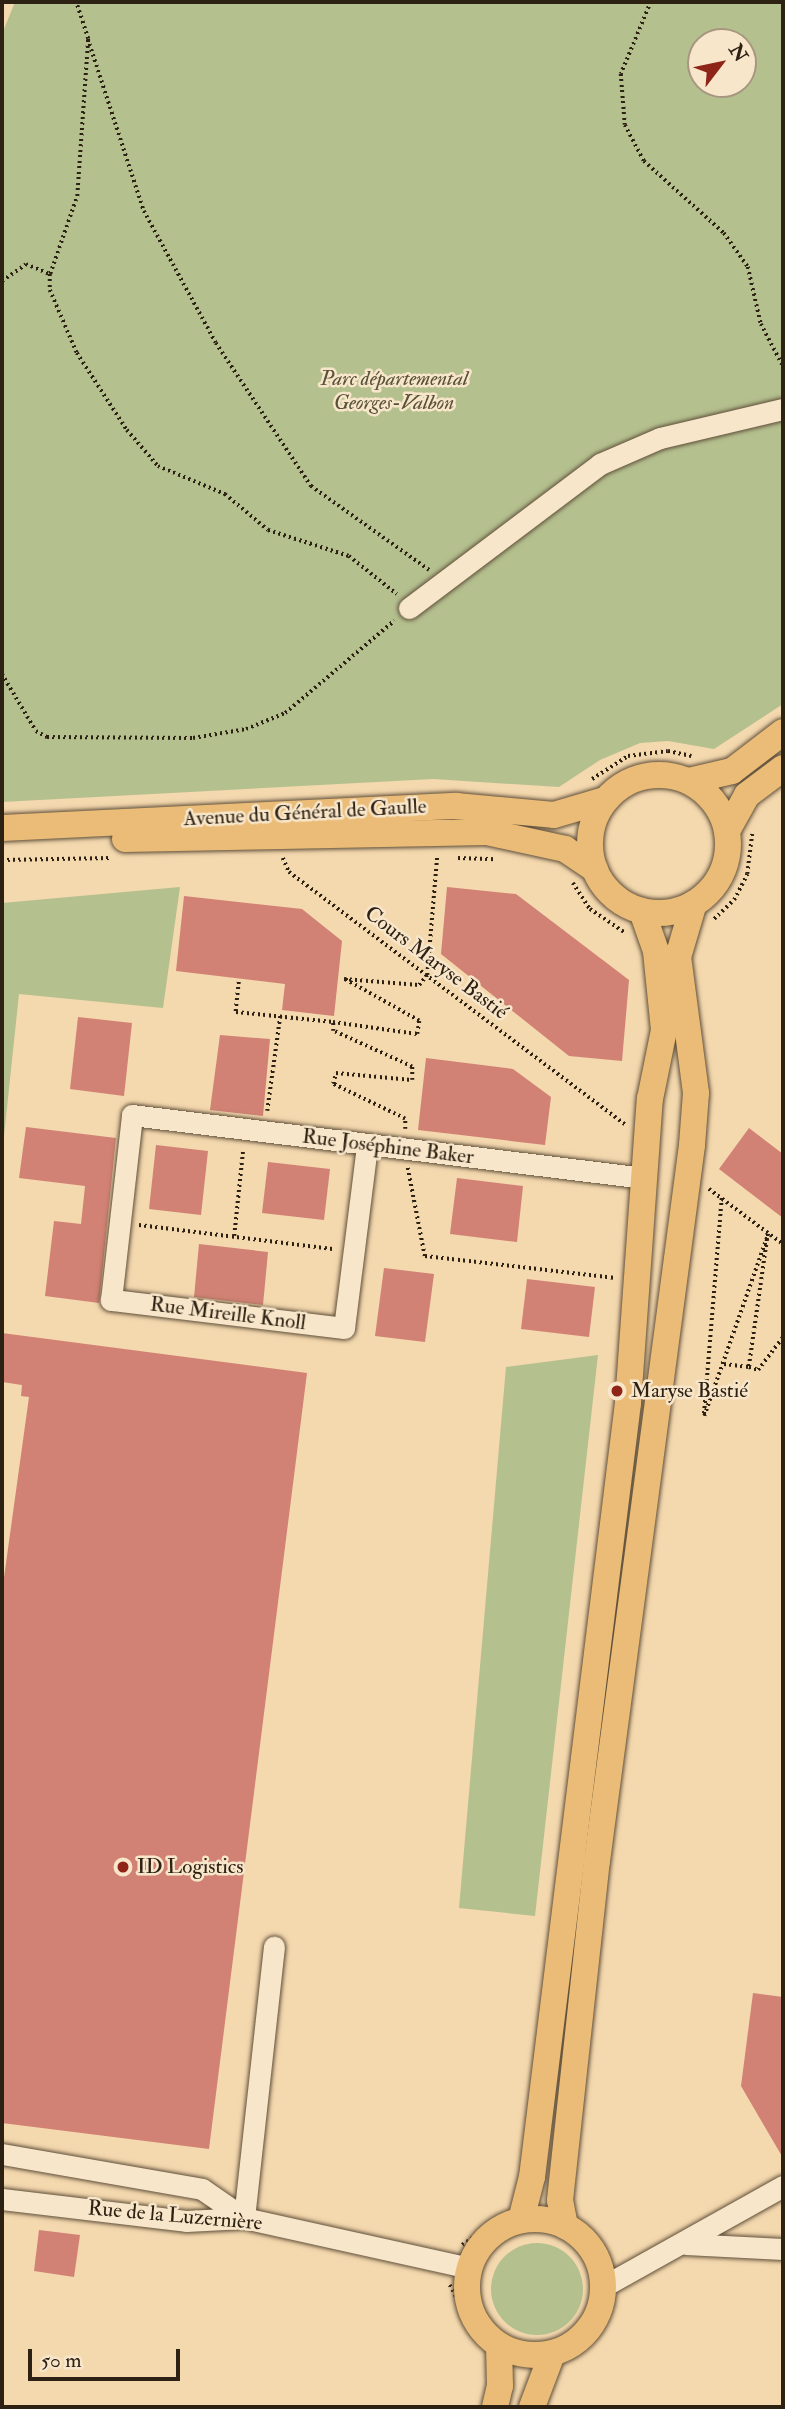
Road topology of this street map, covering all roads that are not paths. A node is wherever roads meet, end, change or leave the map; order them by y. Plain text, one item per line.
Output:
1 (783, 409) edge
2 (409, 608) road end
3 (783, 732) edge
4 (783, 768) edge
5 (693, 770) junction
6 (596, 792) junction
7 (2, 828) edge
8 (739, 829) junction
9 (2, 841) edge
10 (594, 869) junction
11 (642, 911) junction
12 (703, 912) junction
13 (367, 1146) junction
14 (644, 1178) junction
15 (111, 1300) joint
16 (274, 1947) dead end
17 (2, 2154) edge
18 (783, 2186) edge
19 (2, 2199) edge
20 (522, 2216) junction
21 (244, 2218) junction
22 (564, 2220) junction
23 (686, 2244) junction
24 (783, 2249) edge
25 (458, 2265) junction
26 (609, 2284) junction
27 (490, 2345) junction
28 (560, 2356) junction
29 (495, 2407) edge
30 (532, 2407) edge

1 - 2 street
3 - 5 main road
4 - 8 main road
5 - 6 main road
5 - 8 main road
6 - 7 main road, Avenue du Général de Gaulle
6 - 10 main road
8 - 12 main road
9 - 10 main road, Avenue du Général de Gaulle
10 - 11 main road
11 - 12 main road
11 - 14 main road
12 - 22 main road
13 - 14 street, Rue Joséphine Baker
13 - 15 street, Rue Mireille Knoll
13 - 15 street, Rue Joséphine Baker
14 - 20 main road
16 - 21 street
17 - 21 street
18 - 23 street
19 - 21 street, Rue de la Luzernière
20 - 22 main road
20 - 25 main road
21 - 25 street, Rue de la Luzernière
22 - 26 main road
23 - 24 street
23 - 26 street
25 - 27 main road
26 - 28 main road
27 - 28 main road
27 - 29 main road
28 - 30 main road

